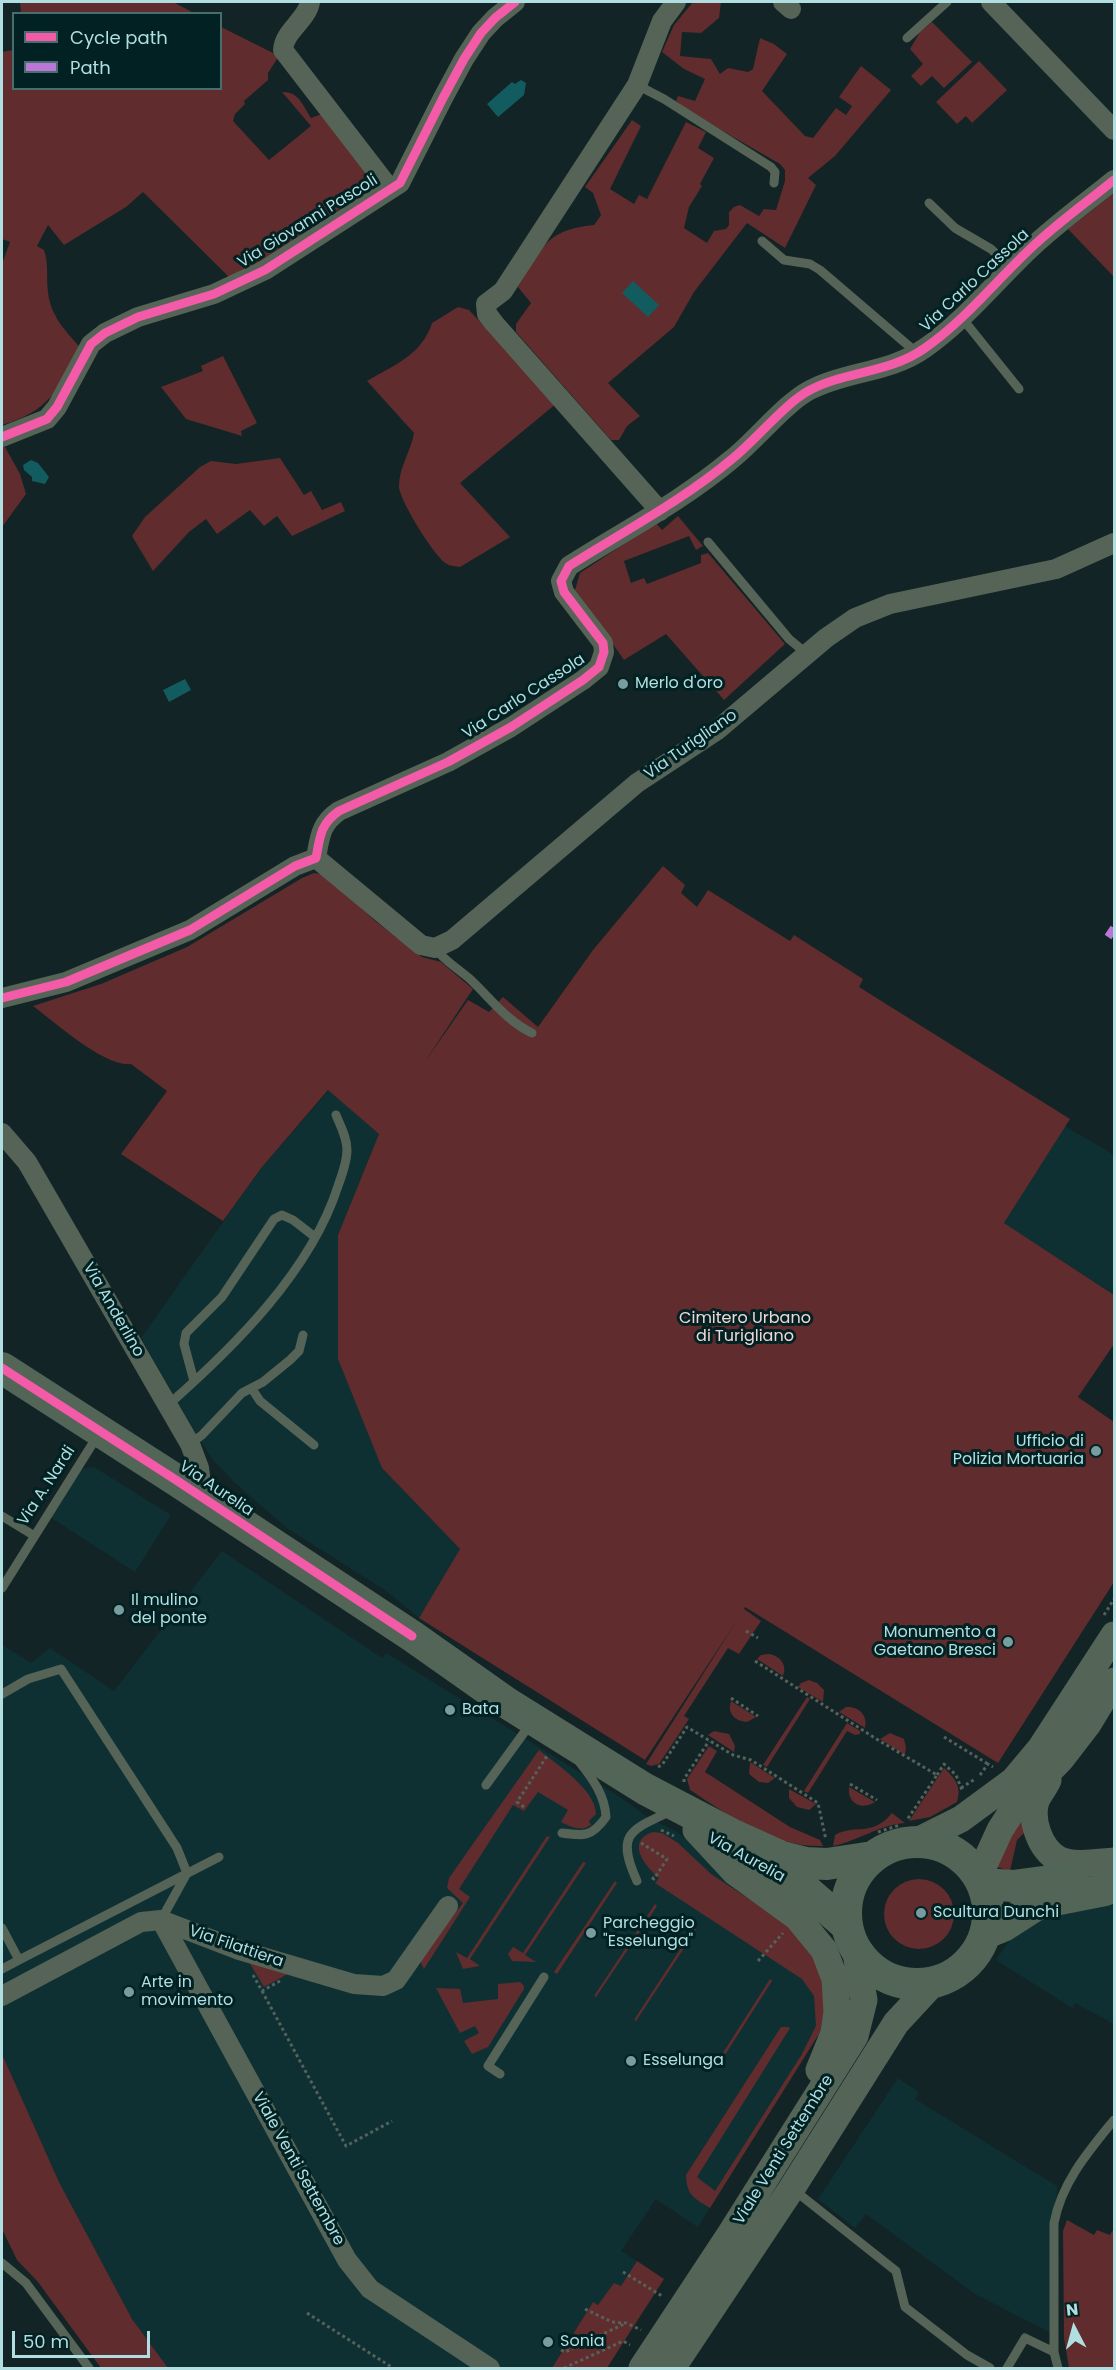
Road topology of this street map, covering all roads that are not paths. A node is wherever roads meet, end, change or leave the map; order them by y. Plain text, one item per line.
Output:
1 (310, 2) edge
2 (515, 2) edge
3 (676, 2) edge
4 (947, 2) edge
5 (991, 2) edge
6 (907, 38) dead end
7 (637, 85) junction
8 (1114, 130) edge
9 (1114, 180) edge
10 (774, 183) dead end
11 (390, 189) junction
12 (928, 203) dead end
13 (762, 241) dead end
14 (1011, 268) junction
15 (962, 318) junction
16 (917, 353) junction
17 (1019, 389) dead end
18 (2, 437) edge
19 (660, 511) junction
20 (708, 542) dead end
21 (1114, 543) edge
22 (807, 654) junction
23 (316, 858) junction
24 (435, 948) junction
25 (2, 998) edge
26 (532, 1034) dead end
27 (336, 1115) dead end
28 (2, 1133) edge
29 (315, 1237) junction
30 (303, 1335) dead end
31 (2, 1368) edge
32 (194, 1381) junction
33 (252, 1389) junction
34 (168, 1405) junction
35 (100, 1431) junction
36 (190, 1444) junction
37 (314, 1445) dead end
38 (203, 1498) junction
39 (2, 1516) edge
40 (33, 1535) junction
41 (2, 1588) edge
42 (1114, 1635) edge
43 (1114, 1681) edge
44 (2, 1694) edge
45 (545, 1735) junction
46 (1061, 1759) junction
47 (648, 1778) junction
48 (486, 1785) dead end
49 (672, 1810) junction
50 (696, 1830) junction
51 (911, 1830) junction
52 (562, 1833) dead end
53 (874, 1845) junction
54 (219, 1857) dead end
55 (1114, 1861) edge
56 (187, 1873) junction
57 (1114, 1875) edge
58 (981, 1880) junction
59 (637, 1881) dead end
60 (1114, 1886) edge
61 (448, 1906) dead end
62 (161, 1920) junction
63 (2, 1928) edge
64 (986, 1933) junction
65 (851, 1937) junction
66 (19, 1960) junction
67 (2, 1969) edge
68 (544, 1977) dead end
69 (934, 1982) junction
70 (2, 1996) edge
71 (500, 2074) dead end
72 (808, 2111) junction
73 (1114, 2120) edge
74 (792, 2188) junction
75 (2, 2263) edge
76 (1054, 2352) junction
77 (634, 2356) edge
78 (89, 2368) edge
79 (490, 2368) edge
80 (672, 2368) edge
81 (990, 2368) edge
82 (1007, 2368) edge
83 (1058, 2368) edge

1 - 11 street, Via Giovanni Pascoli
2 - 11 street, Via Giovanni Pascoli
3 - 7 street
4 - 6 lane
5 - 8 street
7 - 10 lane
7 - 19 street
9 - 14 street, Via Carlo Cassola
11 - 18 street, Via Giovanni Pascoli
12 - 14 lane
13 - 16 lane
14 - 15 street, Via Carlo Cassola
15 - 16 street, Via Carlo Cassola
15 - 17 lane
16 - 19 street, Via Carlo Cassola
19 - 23 street, Via Carlo Cassola
20 - 22 lane
21 - 22 street, Via Turigliano
22 - 24 street, Via Turigliano
23 - 24 street
23 - 25 street
24 - 26 lane
27 - 29 lane
28 - 34 street, Via Anderlino
29 - 32 lane
29 - 32 lane
30 - 33 lane
31 - 35 main road, Via Aurelia
32 - 34 lane
33 - 36 lane
33 - 37 lane
34 - 36 street, Via Anderlino
35 - 38 main road, Via Aurelia
35 - 40 lane, Via A. Nardi
36 - 38 street, Via Anderlino
38 - 45 main road, Via Aurelia
39 - 40 lane
40 - 41 lane, Via A. Nardi
42 - 51 main road
43 - 46 main road
44 - 56 lane
45 - 47 main road, Via Aurelia
45 - 48 lane
45 - 52 lane
46 - 55 main road
46 - 58 main road
47 - 49 main road, Via Aurelia
47 - 53 main road, Via Aurelia
49 - 50 main road, Via Aurelia
49 - 59 lane
50 - 65 main road, Via Aurelia
50 - 72 main road
51 - 53 main road
51 - 58 main road
53 - 65 main road
54 - 56 lane
56 - 62 lane
56 - 66 lane
57 - 58 main road
58 - 64 main road
60 - 64 main road
61 - 62 street, Via Filattiera
62 - 70 street
62 - 79 street, Viale Venti Settembre
63 - 66 lane
64 - 69 main road
65 - 69 main road
65 - 72 main road, Viale Venti Settembre
66 - 67 lane
68 - 71 lane
69 - 74 main road, Viale Venti Settembre
72 - 77 main road, Viale Venti Settembre
73 - 76 lane
74 - 80 main road, Viale Venti Settembre
74 - 81 lane
75 - 78 lane
76 - 82 lane
76 - 83 lane

